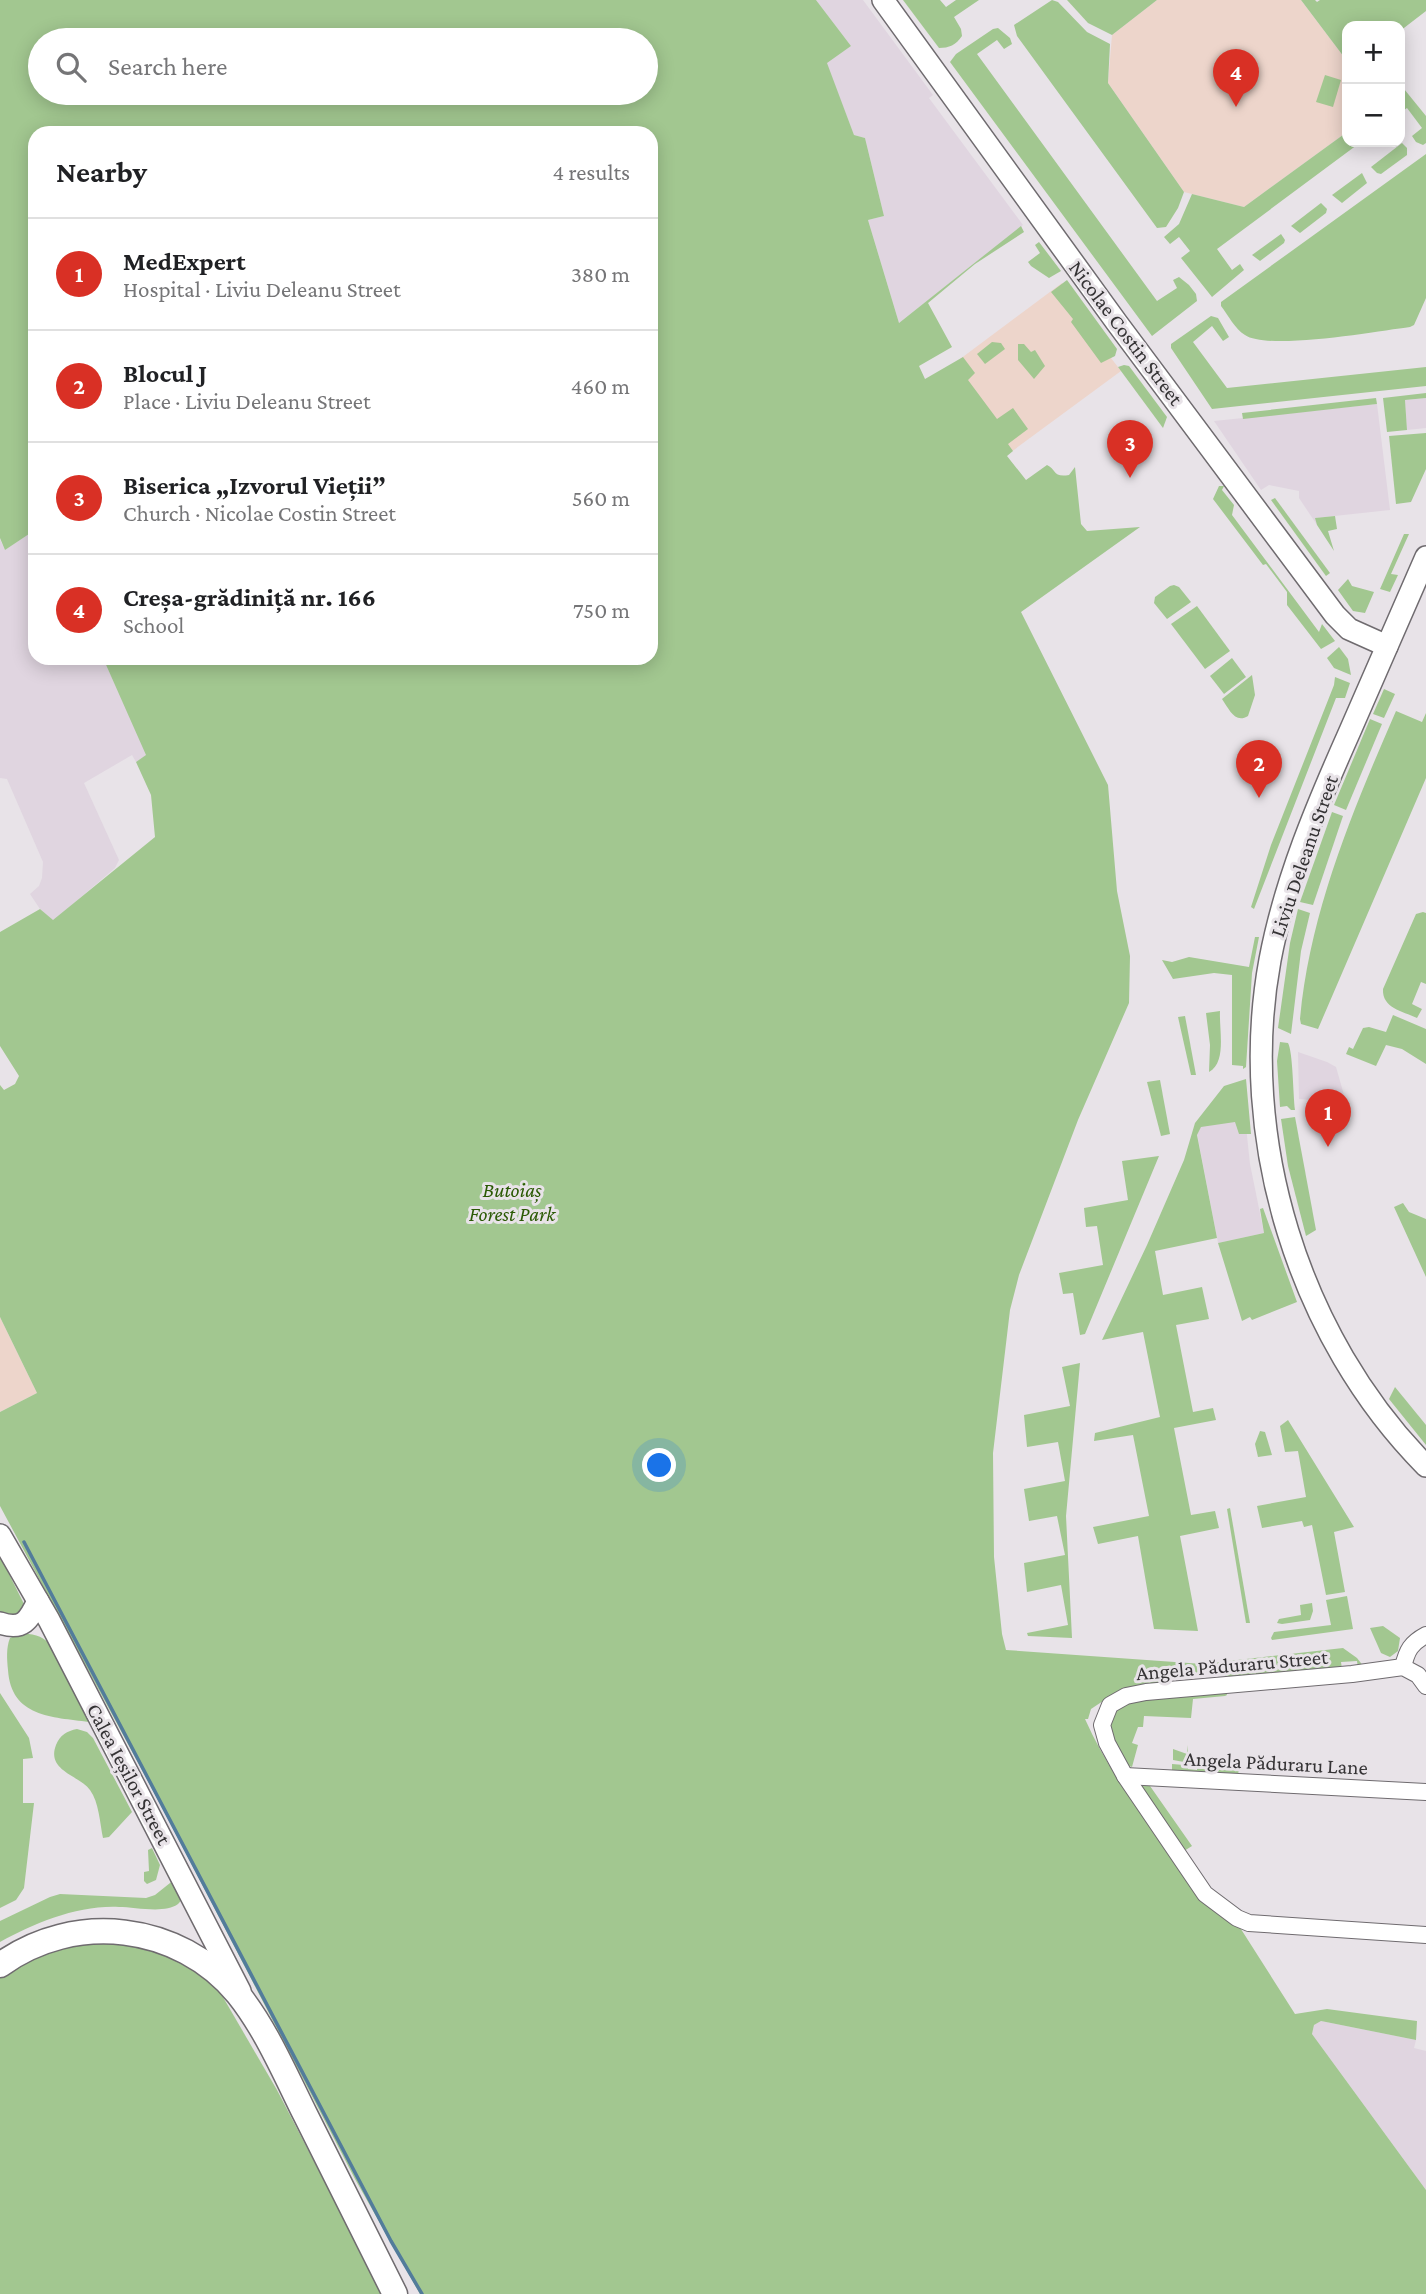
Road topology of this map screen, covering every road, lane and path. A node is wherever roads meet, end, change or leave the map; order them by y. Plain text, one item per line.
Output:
1 (883, 0) edge
2 (1426, 557) edge
3 (1387, 646) junction
4 (1426, 1466) edge
5 (0, 1535) edge
6 (38, 1601) junction
7 (0, 1623) edge
8 (1426, 1635) edge
9 (1403, 1667) junction
10 (1426, 1686) edge
11 (1125, 1776) junction
12 (1426, 1791) edge
13 (1426, 1935) edge
14 (0, 1965) edge
15 (252, 2015) junction
16 (393, 2287) edge

1 - 3 main road, Nicolae Costin Street
2 - 3 main road, Liviu Deleanu Street
3 - 4 main road, Liviu Deleanu Street
5 - 6 main road, Calea Ieșilor Street
6 - 7 main road
6 - 15 main road, Calea Ieșilor Street
8 - 9 street
9 - 10 street
9 - 11 street, Angela Păduraru Street
11 - 12 street, Angela Păduraru Lane
11 - 13 street, Angela Păduraru Street
14 - 15 highway
15 - 16 highway

